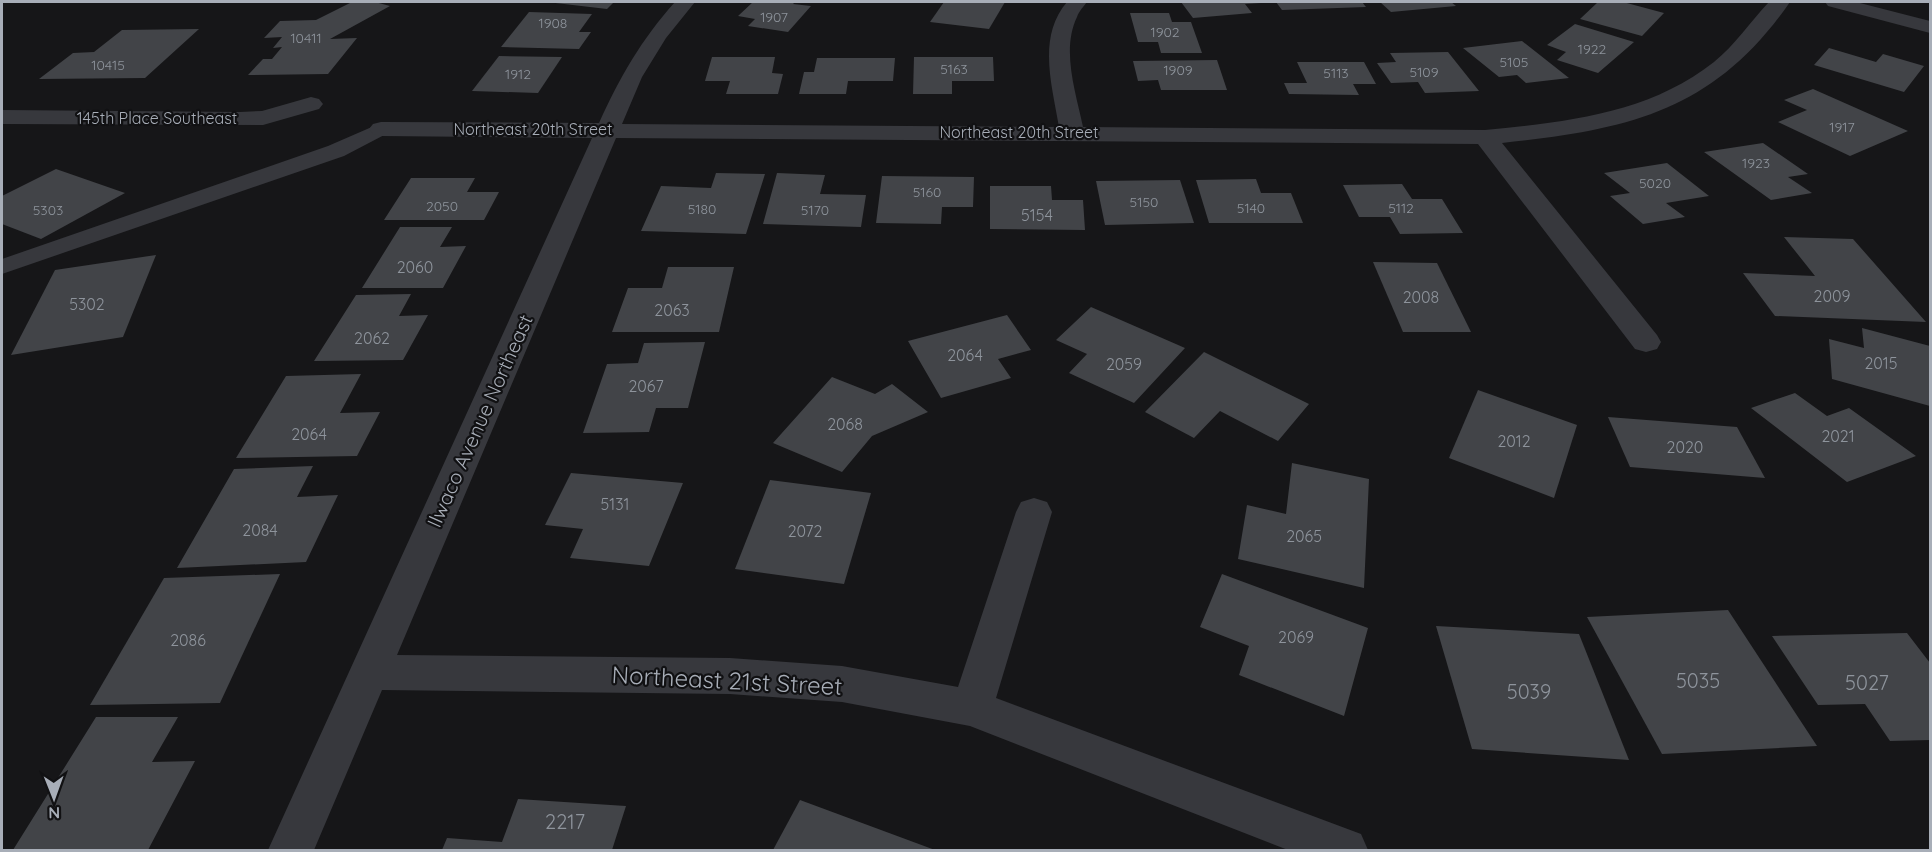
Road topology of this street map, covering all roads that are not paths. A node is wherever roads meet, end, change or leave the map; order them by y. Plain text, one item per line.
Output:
1 (686, 2) edge
2 (1077, 2) edge
3 (1780, 2) edge
4 (1835, 2) edge
5 (1930, 27) edge
6 (311, 104) dead end
7 (2, 117) edge
8 (381, 129) joint
9 (607, 129) junction
10 (1072, 132) junction
11 (1485, 137) junction
12 (2, 267) edge
13 (1646, 342) dead end
14 (1034, 512) dead end
15 (370, 672) junction
16 (972, 708) junction
17 (291, 850) edge
18 (1345, 850) edge

1 - 9 street, Ilwaco Avenue Northeast
2 - 10 street
3 - 11 street, Northeast 20th Street
4 - 5 street
6 - 7 street, 145th Place Southeast
8 - 9 street, Northeast 20th Street
8 - 12 lane
9 - 10 street, Northeast 20th Street
9 - 15 street, Ilwaco Avenue Northeast
10 - 11 street, Northeast 20th Street
11 - 13 street
14 - 16 street
15 - 16 street, Northeast 21st Street
15 - 17 street, Ilwaco Avenue Northeast
16 - 18 street, Northeast 21st Street

